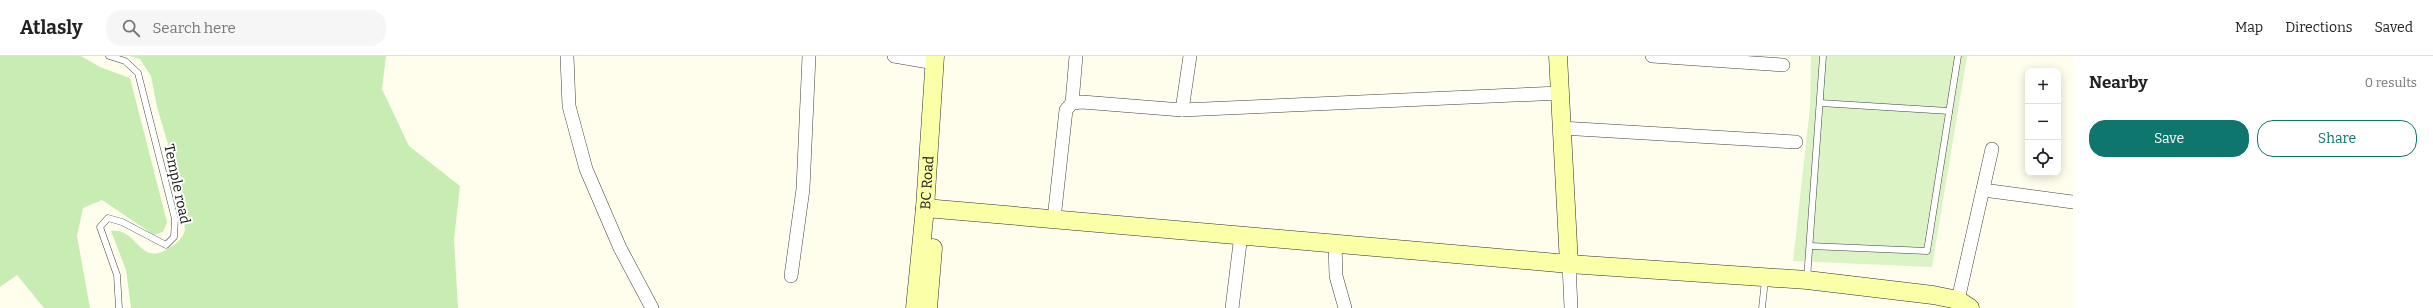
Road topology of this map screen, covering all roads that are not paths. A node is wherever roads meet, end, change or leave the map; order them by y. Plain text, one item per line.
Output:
1 (109, 56) edge
2 (566, 56) edge
3 (809, 56) edge
4 (894, 56) edge
5 (1076, 56) edge
6 (1190, 56) edge
7 (1558, 56) edge
8 (1652, 56) edge
9 (1823, 56) edge
10 (1958, 56) edge
11 (939, 58) edge
12 (1783, 65) dead end
13 (1560, 92) junction
14 (1072, 103) junction
15 (1820, 103) junction
16 (1182, 110) junction
17 (1949, 112) junction
18 (1562, 128) junction
19 (1796, 142) dead end
20 (1992, 149) dead end
21 (1983, 190) junction
22 (2073, 202) edge
23 (931, 208) junction
24 (1054, 219) junction
25 (1241, 235) junction
26 (1335, 243) junction
27 (1810, 246) junction
28 (1569, 264) junction
29 (792, 276) dead end
30 (1765, 277) junction
31 (1807, 280) junction
32 (1964, 304) edge
33 (119, 308) edge
34 (652, 308) edge
35 (916, 308) edge
36 (928, 308) edge
37 (1232, 308) edge
38 (1345, 308) edge
39 (1572, 308) edge
40 (1762, 308) edge

1 - 33 lane, Temple road
2 - 34 street
3 - 29 street
4 - 11 street
5 - 14 street
6 - 16 street
7 - 13 street
8 - 12 street
9 - 15 lane
10 - 17 lane
11 - 23 street, BC Road
13 - 16 street
13 - 18 street
14 - 16 street
14 - 24 street
15 - 17 lane
15 - 27 lane
17 - 27 lane
18 - 19 street
18 - 28 street
20 - 21 street
21 - 22 street
21 - 32 street
23 - 24 street
23 - 35 street, BC Road
23 - 36 street, BC Road
24 - 25 street
25 - 26 street
25 - 37 street
26 - 28 street
26 - 38 street
27 - 31 lane
28 - 30 street
28 - 39 street
30 - 31 street
30 - 40 lane
31 - 32 street

